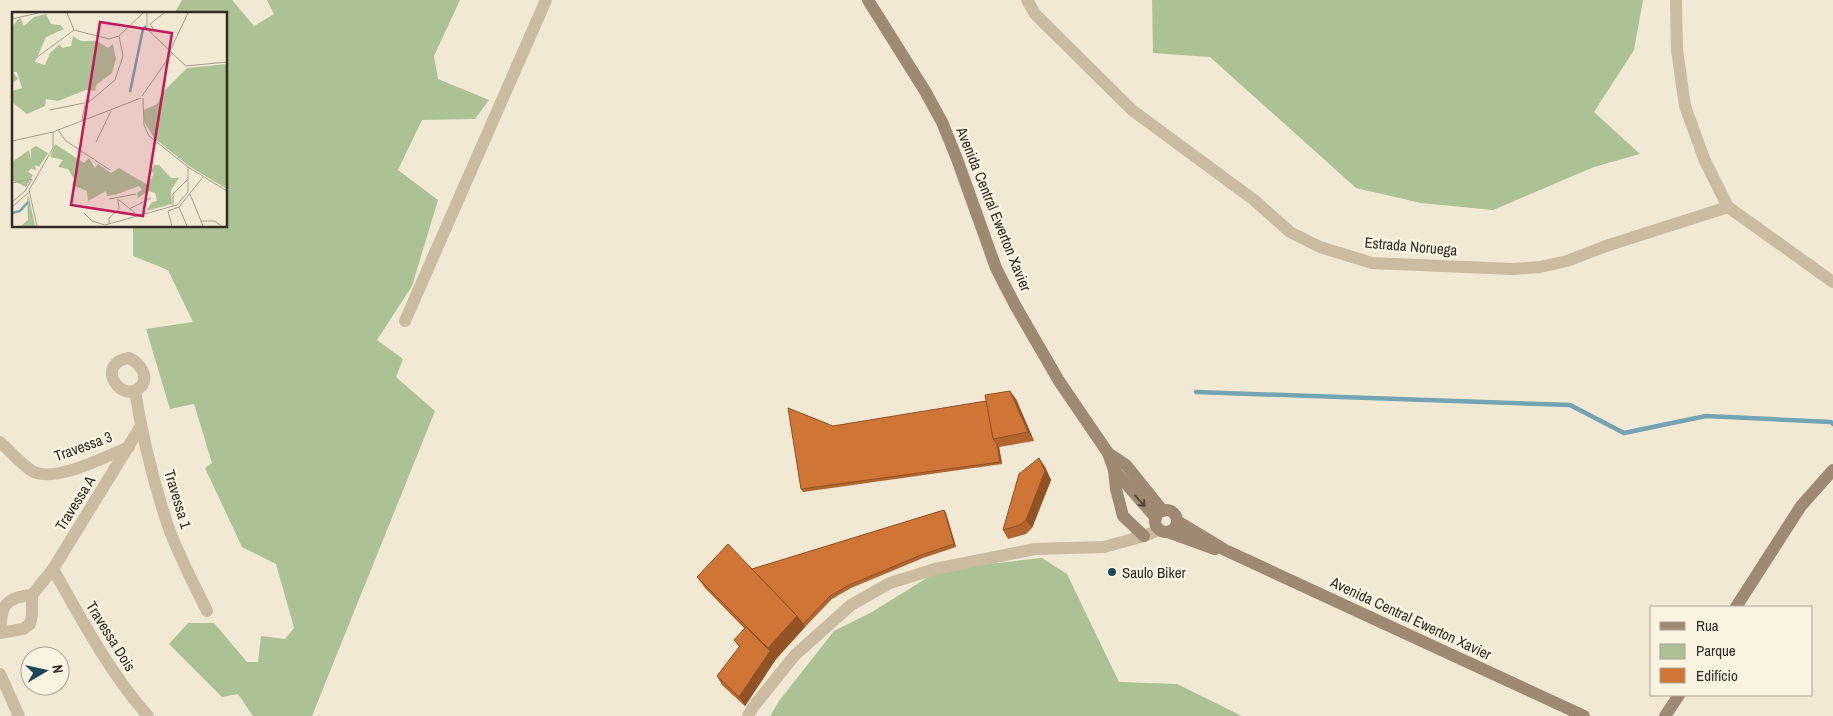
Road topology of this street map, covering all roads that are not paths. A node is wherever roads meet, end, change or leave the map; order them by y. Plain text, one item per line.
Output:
1 (546, 0) edge
2 (868, 0) edge
3 (1027, 0) edge
4 (1676, 0) edge
5 (1728, 207) junction
6 (1833, 282) edge
7 (405, 321) dead end
8 (135, 391) dead end
9 (140, 426) junction
10 (0, 442) edge
11 (129, 447) junction
12 (1108, 453) junction
13 (1114, 470) junction
14 (1833, 470) edge
15 (1162, 523) junction
16 (1144, 536) junction
17 (1224, 550) junction
18 (53, 569) junction
19 (32, 595) junction
20 (1737, 606) edge
21 (207, 611) dead end
22 (0, 632) edge
23 (0, 674) edge
24 (1678, 696) edge
25 (19, 716) edge
26 (148, 716) edge
27 (748, 716) edge
28 (1584, 716) edge
29 (1665, 716) edge

1 - 7 street
2 - 12 main road, Avenida Central Ewerton Xavier
3 - 5 street, Estrada Noruega
4 - 5 street
5 - 6 street
8 - 9 street, Travessa 1
9 - 11 street, Travessa A
9 - 21 street, Travessa 1
10 - 11 street, Travessa 3
11 - 18 street, Travessa A
12 - 13 main road, Avenida Central Ewerton Xavier
12 - 15 main road, Avenida Central Ewerton Xavier
13 -> 15 main road, Avenida Central Ewerton Xavier
13 - 16 main road
14 - 20 main road
15 - 16 street
15 - 17 main road, Avenida Central Ewerton Xavier
15 - 17 main road, Avenida Central Ewerton Xavier
16 - 27 street
17 - 28 main road, Avenida Central Ewerton Xavier
18 - 19 street, Travessa A
18 - 26 street, Travessa Dois
19 - 22 street
19 - 22 street
23 - 25 street
24 - 29 main road

